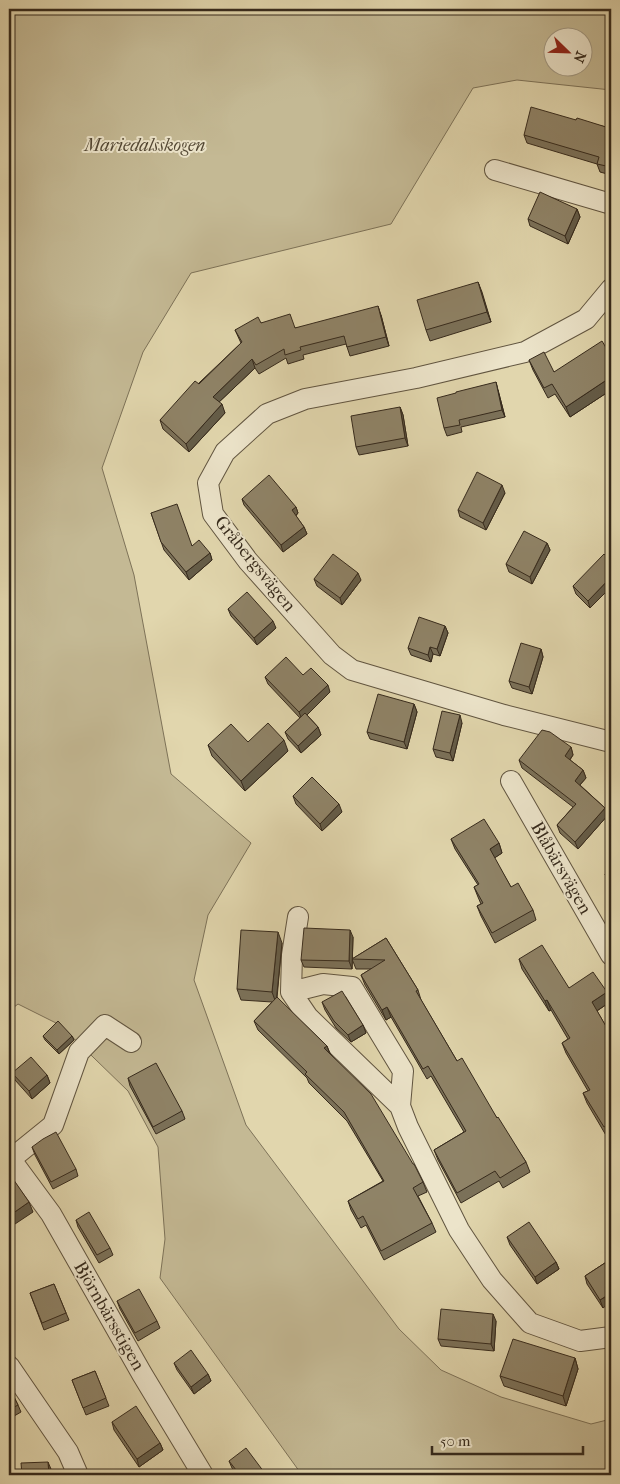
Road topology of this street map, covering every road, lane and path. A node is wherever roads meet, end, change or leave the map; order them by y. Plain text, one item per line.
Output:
1 (496, 170) dead end
2 (611, 204) edge
3 (611, 289) edge
4 (611, 742) edge
5 (510, 781) dead end
6 (298, 917) dead end
7 (611, 955) edge
8 (291, 992) junction
9 (131, 1042) dead end
10 (400, 1106) junction
11 (10, 1158) edge
12 (611, 1337) edge
13 (9, 1366) edge
14 (78, 1475) edge
15 (203, 1475) edge

1 - 2 street
3 - 4 street, Gråbergsvägen
5 - 7 street, Blåbärsvägen
6 - 8 street
8 - 10 street
8 - 10 street
9 - 11 street, Björnbärsstigen
10 - 12 street
11 - 15 street, Björnbärsstigen
13 - 14 street

